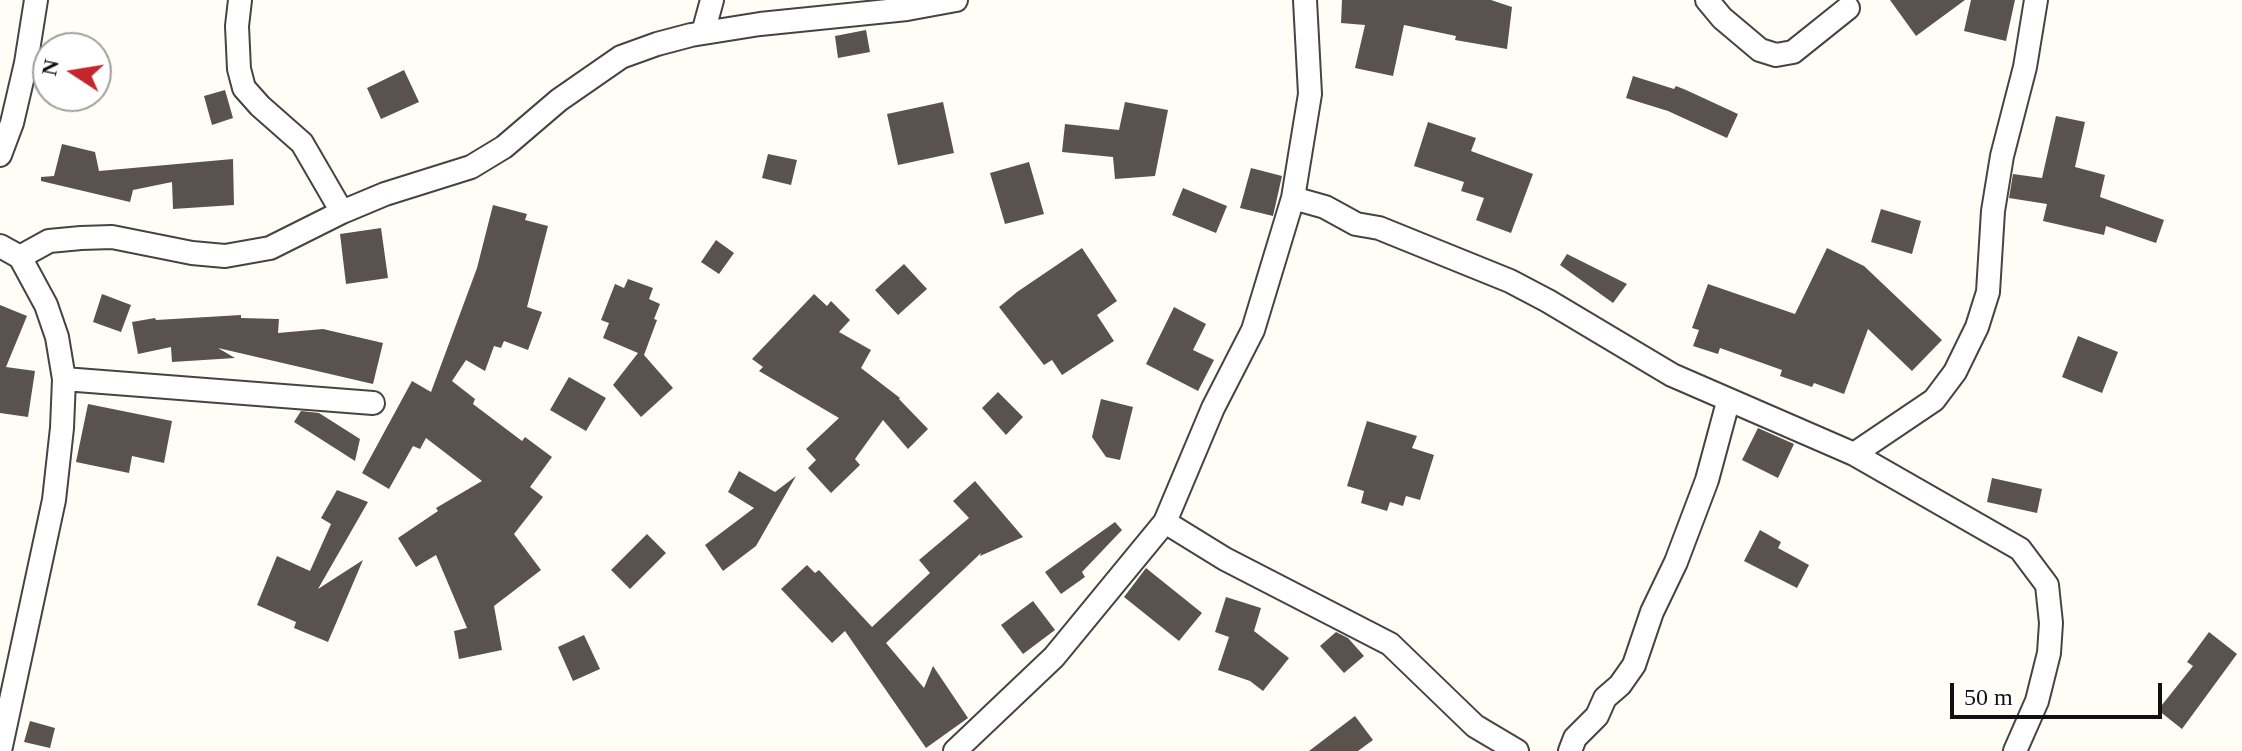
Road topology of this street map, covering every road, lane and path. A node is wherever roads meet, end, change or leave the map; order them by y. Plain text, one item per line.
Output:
1 (36, 0) edge
2 (240, 0) edge
3 (712, 0) edge
4 (956, 0) edge
5 (1305, 0) edge
6 (1707, 0) edge
7 (2036, 0) edge
8 (1848, 8) dead end
9 (703, 33) junction
10 (0, 155) edge
11 (1293, 198) junction
12 (342, 212) junction
13 (0, 246) edge
14 (20, 257) junction
15 (64, 379) junction
16 (1728, 402) junction
17 (373, 403) dead end
18 (1854, 454) junction
19 (1165, 522) junction
20 (0, 751) edge
21 (955, 751) edge
22 (1517, 751) edge
23 (1570, 751) edge
24 (2015, 751) edge

1 - 10 street
2 - 12 street
3 - 9 street
4 - 9 street
5 - 11 street
6 - 8 street
7 - 18 street
9 - 12 street
11 - 16 street
11 - 19 street
12 - 14 street
13 - 14 street
14 - 15 street
15 - 17 street
15 - 20 street
16 - 18 street
16 - 23 street
18 - 24 street
19 - 21 street
19 - 22 street

